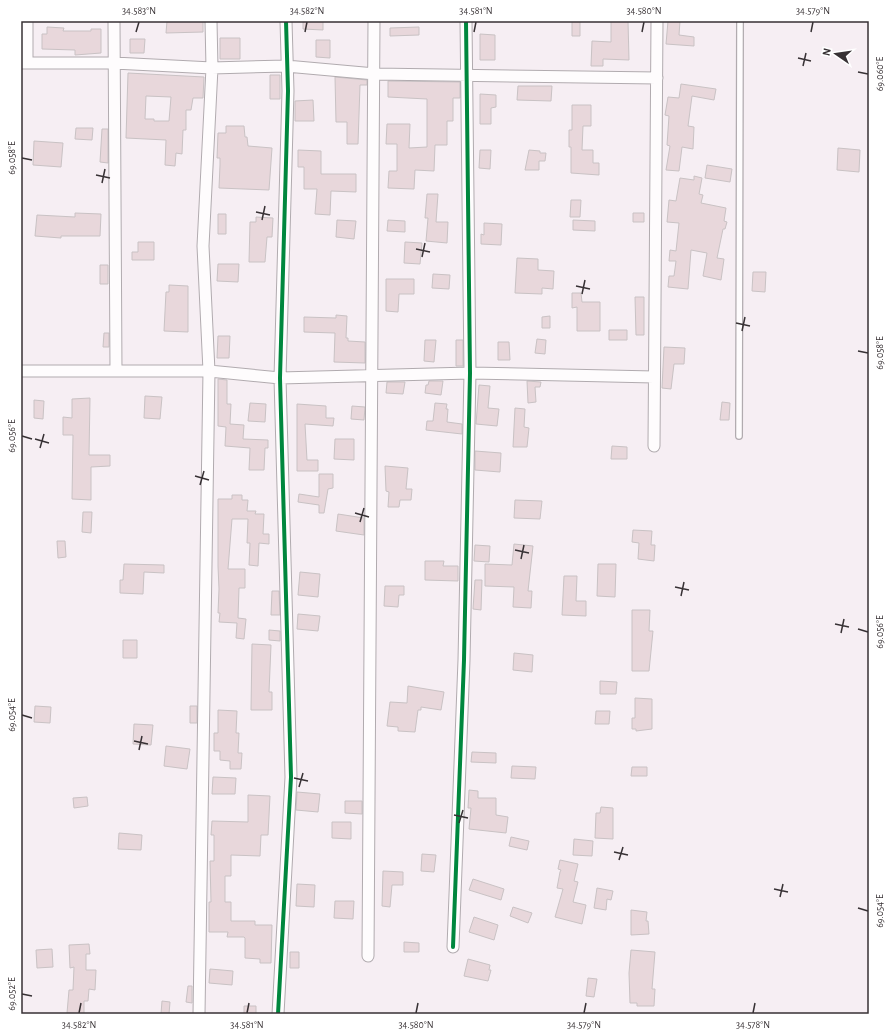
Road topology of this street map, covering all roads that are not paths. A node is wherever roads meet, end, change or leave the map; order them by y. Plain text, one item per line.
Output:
1 (27, 21) edge
2 (114, 21) edge
3 (211, 21) edge
4 (286, 21) edge
5 (374, 21) edge
6 (466, 21) edge
7 (657, 21) edge
8 (740, 21) edge
9 (24, 63) edge
10 (114, 63) junction
11 (286, 66) junction
12 (212, 68) junction
13 (375, 74) junction
14 (465, 74) junction
15 (656, 78) junction
16 (21, 371) edge
17 (116, 371) junction
18 (209, 371) junction
19 (470, 373) junction
20 (372, 376) junction
21 (654, 377) junction
22 (280, 378) junction
23 (739, 436) dead end
24 (654, 446) dead end
25 (454, 947) dead end
26 (368, 956) dead end
27 (199, 1014) edge
28 (278, 1014) edge

1 - 9 street
2 - 10 street
3 - 12 street
4 - 11 street
5 - 13 street
6 - 14 street
7 - 15 street
8 - 23 lane
9 - 10 street
10 - 12 street
10 - 17 street
11 - 12 street
11 - 13 street
11 - 22 street
12 - 18 street
13 - 14 street
13 - 20 street
14 - 15 street
14 - 19 street
15 - 21 street
16 - 17 street
17 - 18 street
18 - 22 street
18 - 27 street
19 - 20 street
19 - 21 street
19 - 25 street
20 - 22 street
20 - 26 street
21 - 24 street
22 - 28 street

